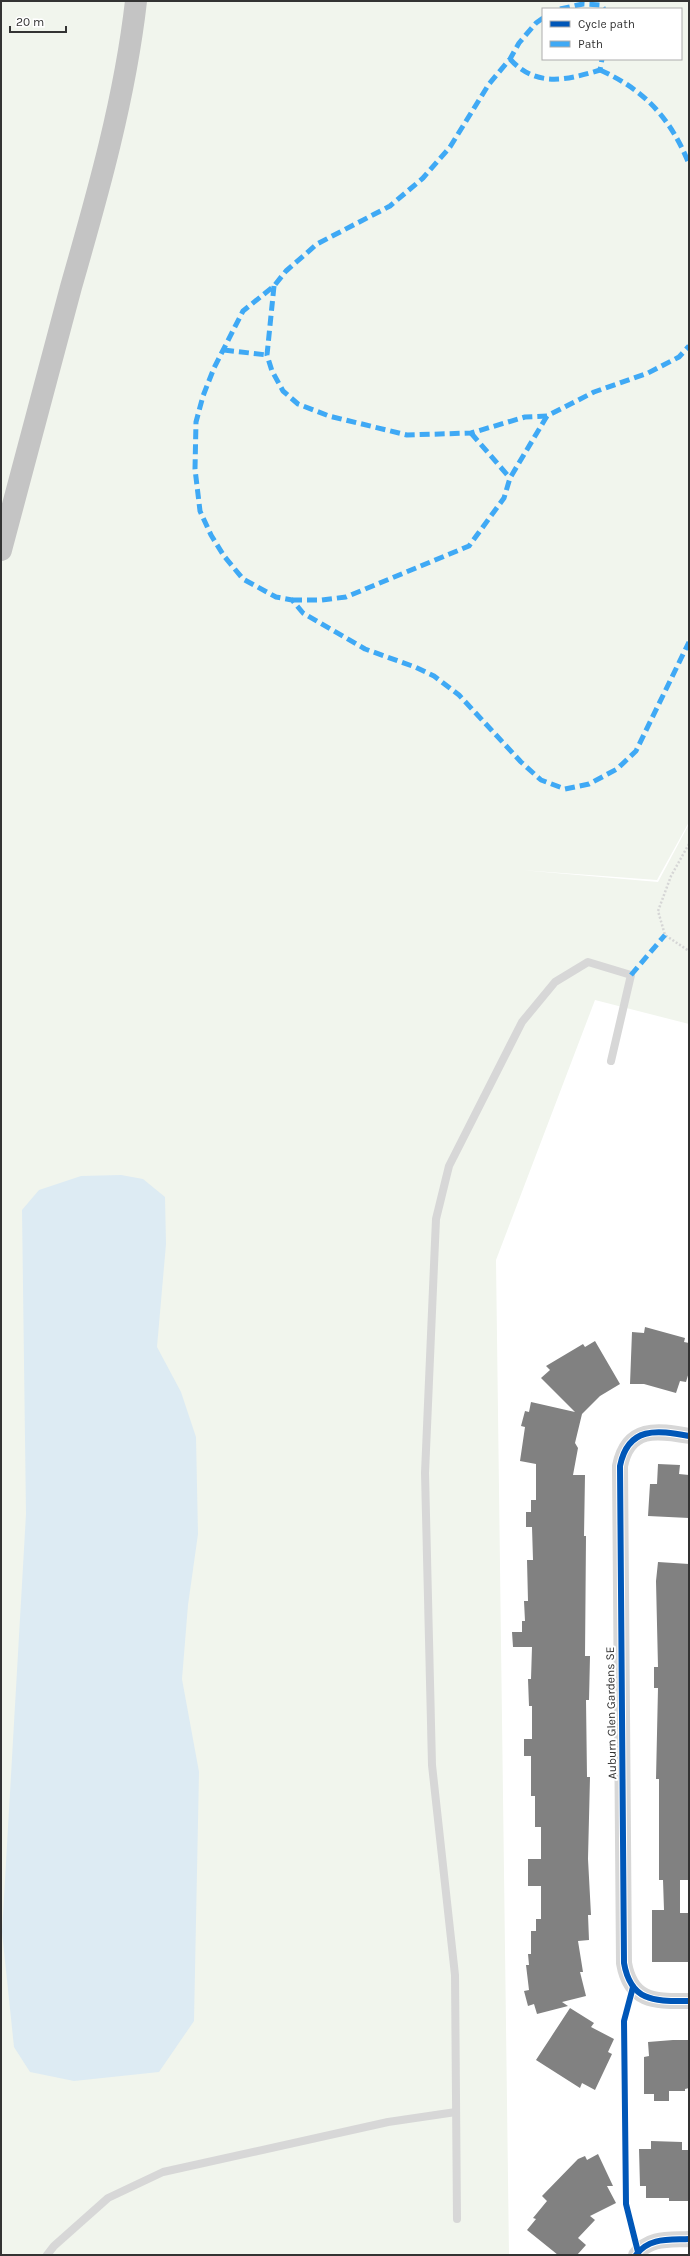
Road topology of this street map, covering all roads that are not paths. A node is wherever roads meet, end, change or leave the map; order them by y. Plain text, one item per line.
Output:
1 (136, 1) edge
2 (1, 550) edge
3 (611, 1061) dead end
4 (689, 1436) edge
5 (689, 2001) edge
6 (456, 2112) junction
7 (457, 2219) dead end
8 (689, 2239) edge
9 (47, 2255) edge
10 (636, 2255) edge

1 - 2 highway
3 - 6 lane
4 - 5 street, Auburn Glen Gardens SE
6 - 7 lane
6 - 9 lane
8 - 10 street

